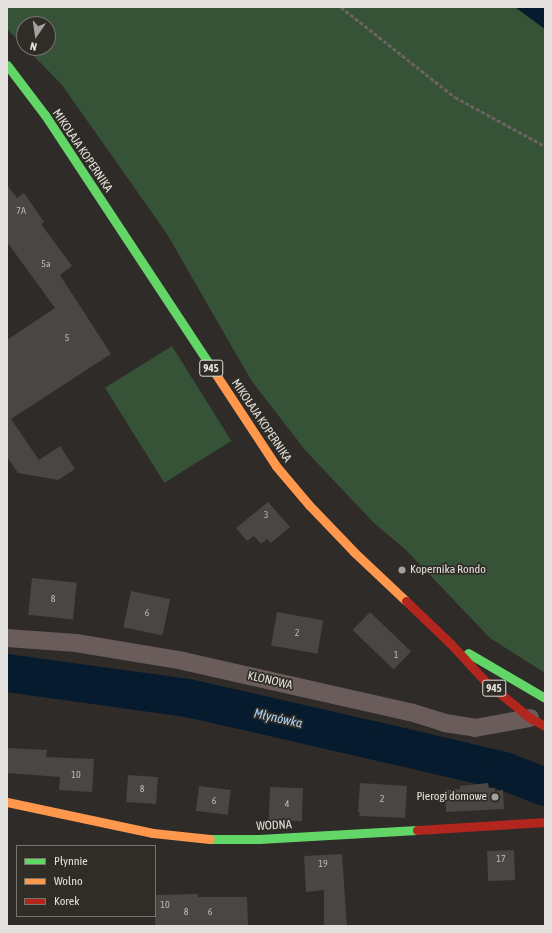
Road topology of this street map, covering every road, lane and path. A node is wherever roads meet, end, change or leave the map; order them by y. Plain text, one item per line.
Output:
1 (341, 7) edge
2 (7, 65) edge
3 (545, 146) edge
4 (7, 638) edge
5 (450, 642) junction
6 (545, 698) edge
7 (537, 722) edge
8 (7, 802) edge
9 (545, 822) edge

1 - 3 path
2 - 5 main road, MIKOŁAJA KOPERNIKA / 945
4 - 7 street, KLONOWA
5 - 6 main road, MIKOŁAJA KOPERNIKA / 945
5 - 7 main road, MIKOŁAJA KOPERNIKA / 945
8 - 9 main road, WODNA

